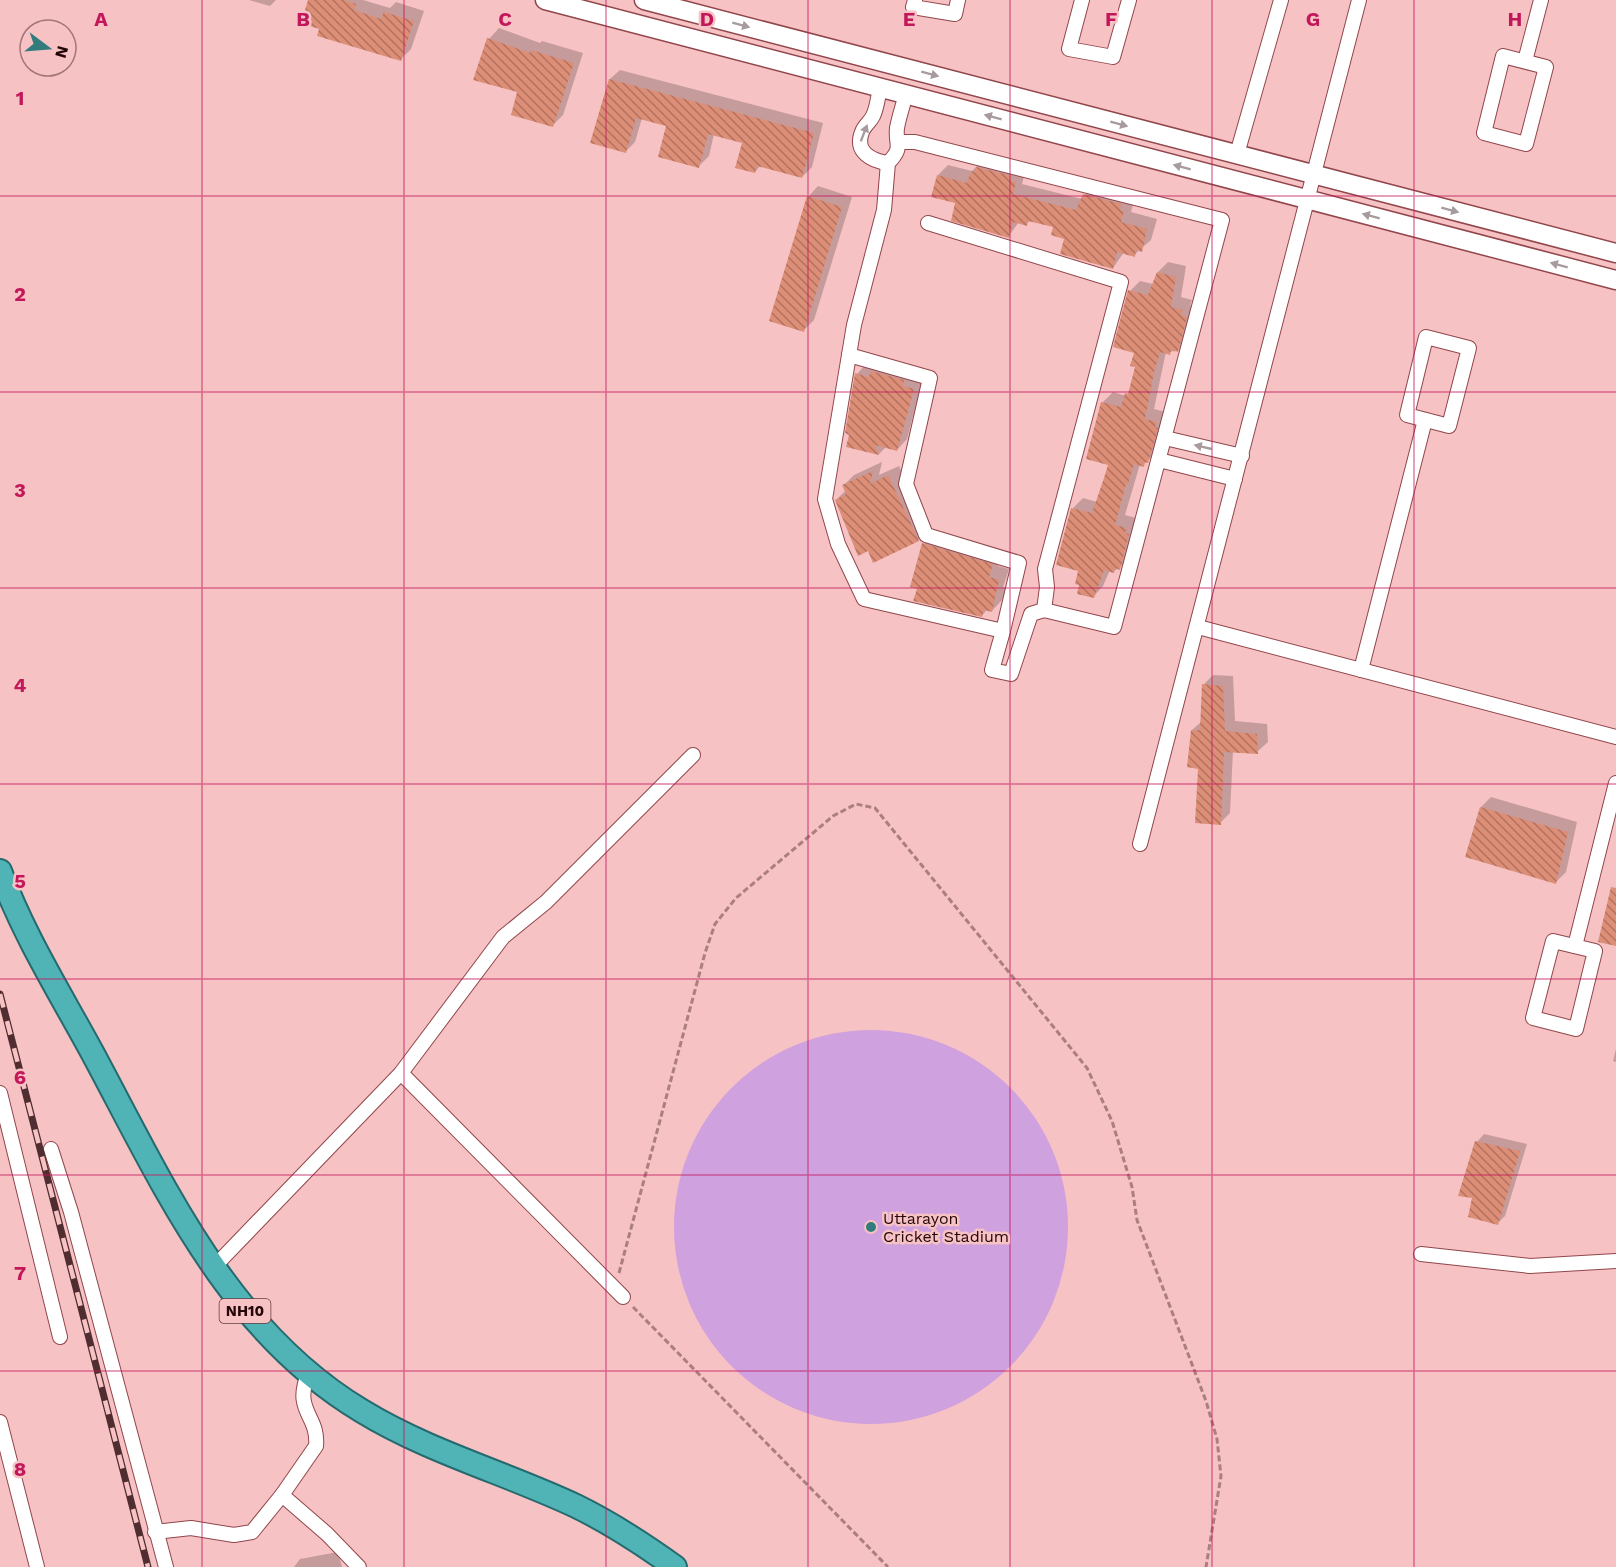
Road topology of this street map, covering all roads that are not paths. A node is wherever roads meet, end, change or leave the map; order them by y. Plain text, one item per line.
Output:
1 (545, 0) edge
2 (644, 0) edge
3 (915, 0) edge
4 (958, 0) edge
5 (1082, 0) edge
6 (1129, 0) edge
7 (1281, 0) edge
8 (1359, 0) edge
9 (1541, 0) edge
10 (1525, 61) junction
11 (880, 88) junction
12 (906, 94) junction
13 (900, 142) junction
14 (1237, 154) junction
15 (888, 163) junction
16 (1314, 174) junction
17 (1308, 199) junction
18 (928, 223) dead end
19 (1616, 253) edge
20 (1616, 280) edge
21 (849, 355) junction
22 (1425, 420) junction
23 (1165, 438) junction
24 (1242, 456) junction
25 (1159, 460) junction
26 (1236, 479) junction
27 (1044, 610) junction
28 (1198, 627) junction
29 (1003, 631) junction
30 (1361, 670) junction
31 (1616, 737) edge
32 (693, 754) dead end
33 (1616, 783) edge
34 (1140, 844) dead end
35 (0, 871) edge
36 (1575, 946) junction
37 (401, 1073) junction
38 (0, 1093) edge
39 (51, 1149) dead end
40 (1421, 1254) dead end
41 (1616, 1261) edge
42 (213, 1268) junction
43 (623, 1297) road end
44 (60, 1337) dead end
45 (309, 1372) junction
46 (0, 1422) edge
47 (282, 1495) junction
48 (155, 1532) junction
49 (37, 1567) edge
50 (166, 1567) edge
51 (359, 1567) edge
52 (675, 1567) edge

1 - 11 street
2 -> 14 street
3 - 4 street
5 - 6 street
7 - 14 street
8 - 16 street
9 - 10 street
10 - 10 street
11 - 12 street
15 -> 11 street
12 - 13 street
17 -> 12 street
13 - 15 street
13 - 23 street
14 - 16 street
15 - 21 street
16 - 17 street
16 -> 19 street
20 -> 17 street
17 - 24 street
18 - 27 street
21 - 29 street
21 - 29 street
22 - 22 street
22 - 30 street
24 -> 23 street
23 - 25 street
24 - 26 street
25 - 26 street
25 - 27 street
26 - 28 street
27 - 29 street
28 - 30 street
28 - 34 street
30 - 31 street
32 - 37 street
33 - 36 street
35 - 42 highway, NH10
36 - 36 street
37 - 42 street
37 - 43 street
38 - 44 street
39 - 48 street
40 - 41 street
42 - 45 highway, NH10
45 - 47 street
45 - 52 highway, NH10
46 - 49 street
47 - 48 street
47 - 51 street
48 - 50 street

